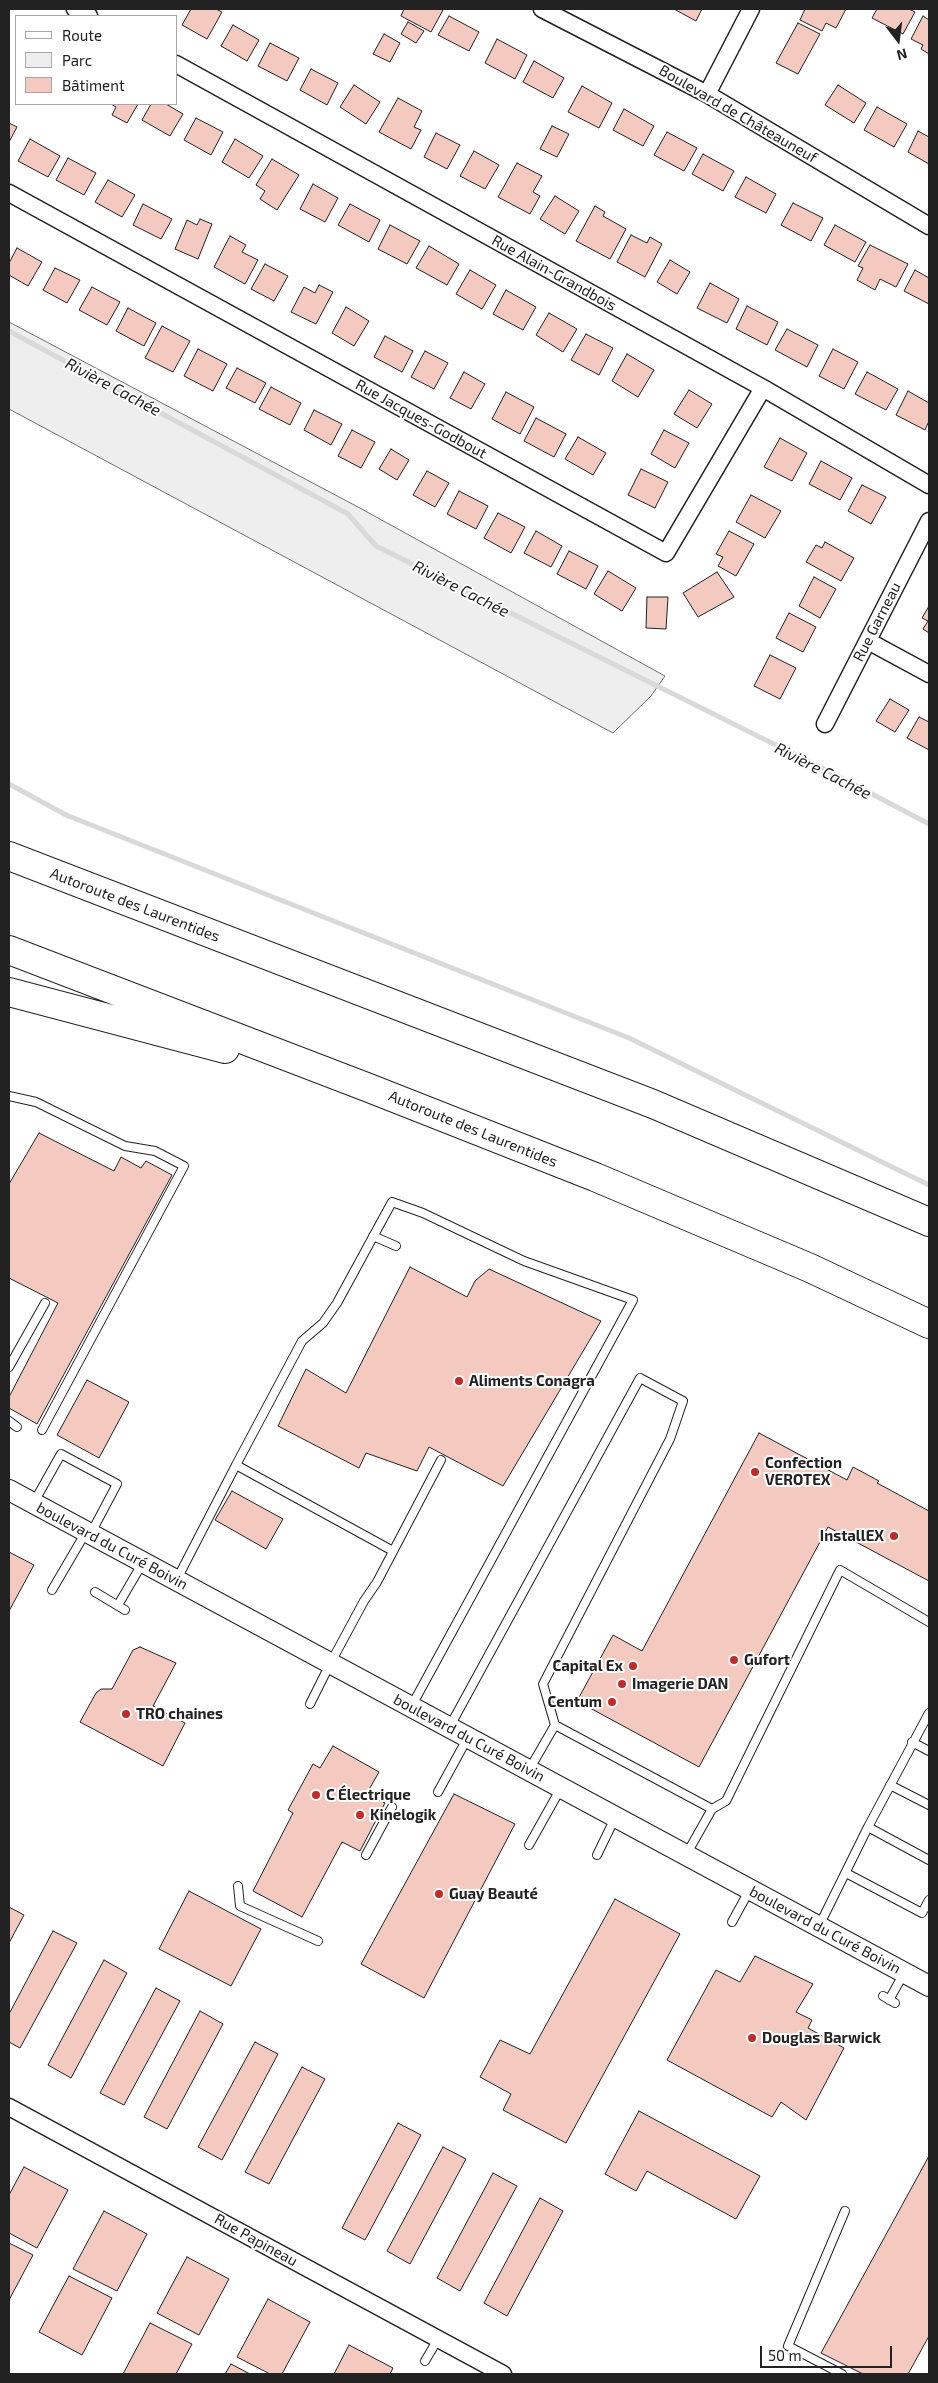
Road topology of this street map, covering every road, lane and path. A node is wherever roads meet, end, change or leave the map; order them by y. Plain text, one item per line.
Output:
1 (76, 9) edge
2 (542, 9) edge
3 (751, 9) edge
4 (87, 15) edge
5 (178, 65) edge
6 (707, 94) junction
7 (9, 193) edge
8 (929, 226) edge
9 (763, 388) junction
10 (929, 486) edge
11 (929, 521) edge
12 (868, 640) junction
13 (929, 674) edge
14 (825, 724) dead end
15 (9, 848) edge
16 (9, 856) edge
17 (48, 871) junction
18 (9, 950) edge
19 (9, 992) edge
20 (369, 1088) junction
21 (9, 1096) edge
22 (929, 1222) edge
23 (373, 1236) junction
24 (396, 1246) dead end
25 (45, 1303) dead end
26 (929, 1324) edge
27 (9, 1367) edge
28 (9, 1421) edge
29 (17, 1427) dead end
30 (42, 1430) dead end
31 (441, 1460) dead end
32 (236, 1465) junction
33 (9, 1490) edge
34 (33, 1504) junction
35 (88, 1533) junction
36 (394, 1551) junction
37 (143, 1562) junction
38 (176, 1580) junction
39 (52, 1590) dead end
40 (95, 1592) dead end
41 (929, 1622) edge
42 (330, 1664) junction
43 (310, 1704) dead end
44 (411, 1707) junction
45 (929, 1713) edge
46 (555, 1725) junction
47 (449, 1728) junction
48 (467, 1737) junction
49 (912, 1742) junction
50 (929, 1751) edge
51 (529, 1770) junction
52 (890, 1785) junction
53 (562, 1787) junction
54 (438, 1792) dead end
55 (929, 1805) edge
56 (392, 1807) dead end
57 (712, 1809) junction
58 (616, 1818) junction
59 (868, 1828) junction
60 (528, 1846) dead end
61 (366, 1855) dead end
62 (597, 1855) dead end
63 (686, 1856) junction
64 (929, 1860) edge
65 (846, 1873) junction
66 (238, 1886) dead end
67 (749, 1890) junction
68 (929, 1900) edge
69 (732, 1922) dead end
70 (818, 1928) junction
71 (318, 1941) dead end
72 (905, 1973) junction
73 (929, 1986) edge
74 (889, 1999) dead end
75 (9, 2107) edge
76 (845, 2211) dead end
77 (438, 2339) junction
78 (425, 2361) dead end
79 (504, 2374) edge
80 (842, 2374) edge

1 - 4 street
2 - 6 street, Boulevard de Châteauneuf
3 - 6 street
5 - 9 street, Rue Alain-Grandbois
6 - 8 street, Boulevard de Châteauneuf
7 - 9 street, Rue Jacques-Godbout
9 - 10 street, Rue Alain-Grandbois
11 - 12 street, Rue Garneau
12 - 13 street
12 - 14 street, Rue Garneau
15 - 17 highway
16 - 17 highway, Autoroute des Laurentides
17 - 22 highway, Autoroute des Laurentides
18 - 20 highway, Autoroute des Laurentides
19 - 20 highway
20 - 26 highway, Autoroute des Laurentides
21 - 30 lane
23 - 24 lane
23 - 32 lane
23 - 44 lane
25 - 27 lane
28 - 29 lane
31 - 36 lane
32 - 36 lane
32 - 38 lane
33 - 34 street, boulevard du Curé Boivin
34 - 35 street, boulevard du Curé Boivin
34 - 35 lane
35 - 37 street, boulevard du Curé Boivin
35 - 39 lane
36 - 42 lane
37 - 38 street, boulevard du Curé Boivin
37 - 40 lane
38 - 42 street, boulevard du Curé Boivin
41 - 57 lane
42 - 43 lane
42 - 44 street, boulevard du Curé Boivin
44 - 47 street, boulevard du Curé Boivin
45 - 49 lane
46 - 47 lane
46 - 51 lane
46 - 57 lane
47 - 48 street, boulevard du Curé Boivin
48 - 51 street, boulevard du Curé Boivin
48 - 54 lane
49 - 50 lane
49 - 52 lane
51 - 53 street, boulevard du Curé Boivin
52 - 55 lane
52 - 59 lane
53 - 58 street, boulevard du Curé Boivin
53 - 60 lane
56 - 61 lane
57 - 63 lane
58 - 62 lane
58 - 63 street, boulevard du Curé Boivin
59 - 64 lane
59 - 65 lane
63 - 67 street, boulevard du Curé Boivin
65 - 68 lane
65 - 70 lane
66 - 71 lane
67 - 69 lane
67 - 70 street, boulevard du Curé Boivin
70 - 72 street, boulevard du Curé Boivin
72 - 73 street, boulevard du Curé Boivin
72 - 74 lane
75 - 77 street, Rue Papineau
76 - 80 lane
77 - 78 lane
77 - 79 street, Rue Papineau

